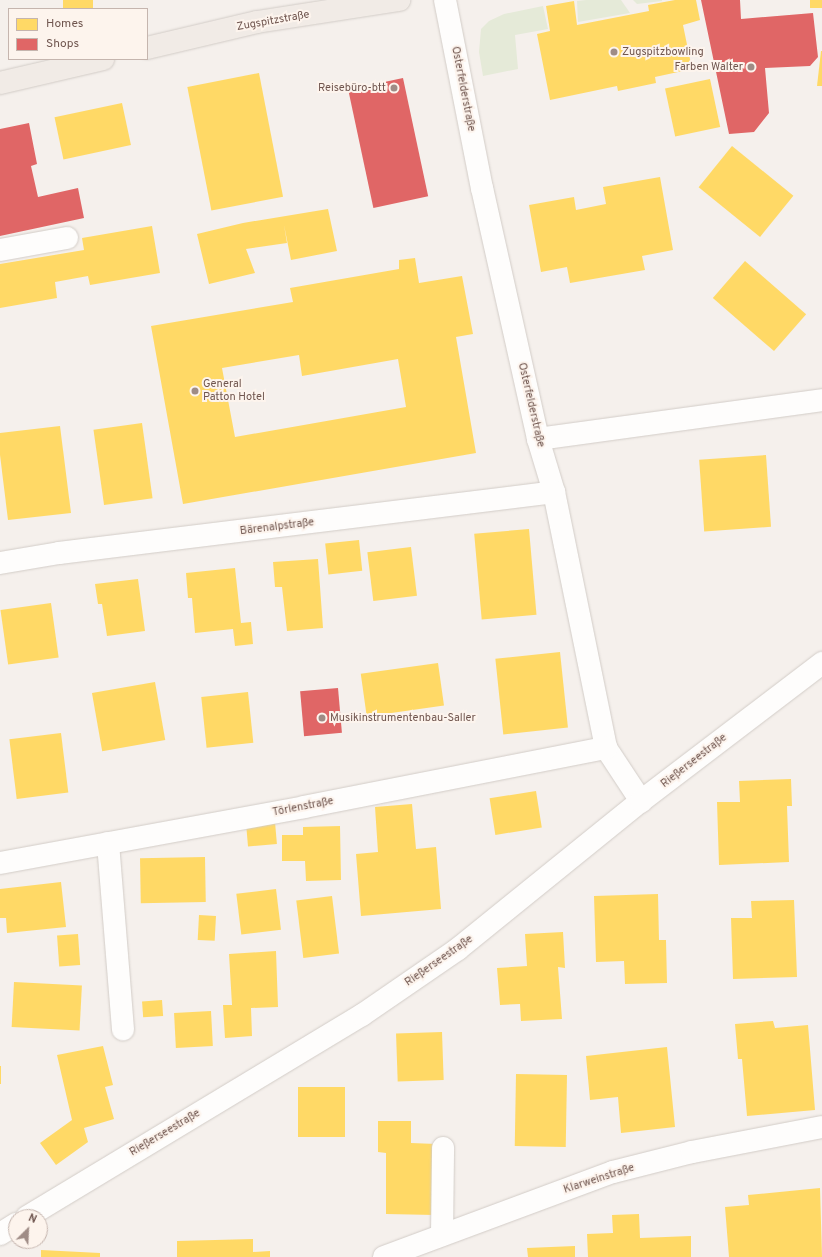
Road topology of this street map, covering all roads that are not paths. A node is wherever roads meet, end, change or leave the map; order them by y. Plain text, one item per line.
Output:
1 (399, 0) edge
2 (445, 0) edge
3 (148, 48) edge
4 (99, 60) edge
5 (0, 83) edge
6 (67, 238) dead end
7 (0, 250) edge
8 (822, 400) edge
9 (538, 439) junction
10 (554, 492) junction
11 (0, 563) edge
12 (822, 663) edge
13 (606, 748) junction
14 (641, 802) junction
15 (108, 843) junction
16 (0, 863) edge
17 (123, 1029) dead end
18 (822, 1127) edge
19 (443, 1148) dead end
20 (40, 1209) edge
21 (442, 1235) junction
22 (384, 1257) edge

1 - 3 main road, Zugspitzstraße
2 - 9 street, Osterfelderstraße
4 - 5 main road
6 - 7 street
8 - 9 street
9 - 10 street, Osterfelderstraße
10 - 11 street, Bärenalpstraße
10 - 13 street, Osterfelderstraße
12 - 14 street, Rießerseestraße
13 - 14 street, Osterfelderstraße
13 - 15 street, Törlenstraße
14 - 20 street, Rießerseestraße
15 - 16 street, Törlenstraße
15 - 17 street
18 - 21 street, Klarweinstraße
19 - 21 street
21 - 22 street, Klarweinstraße

